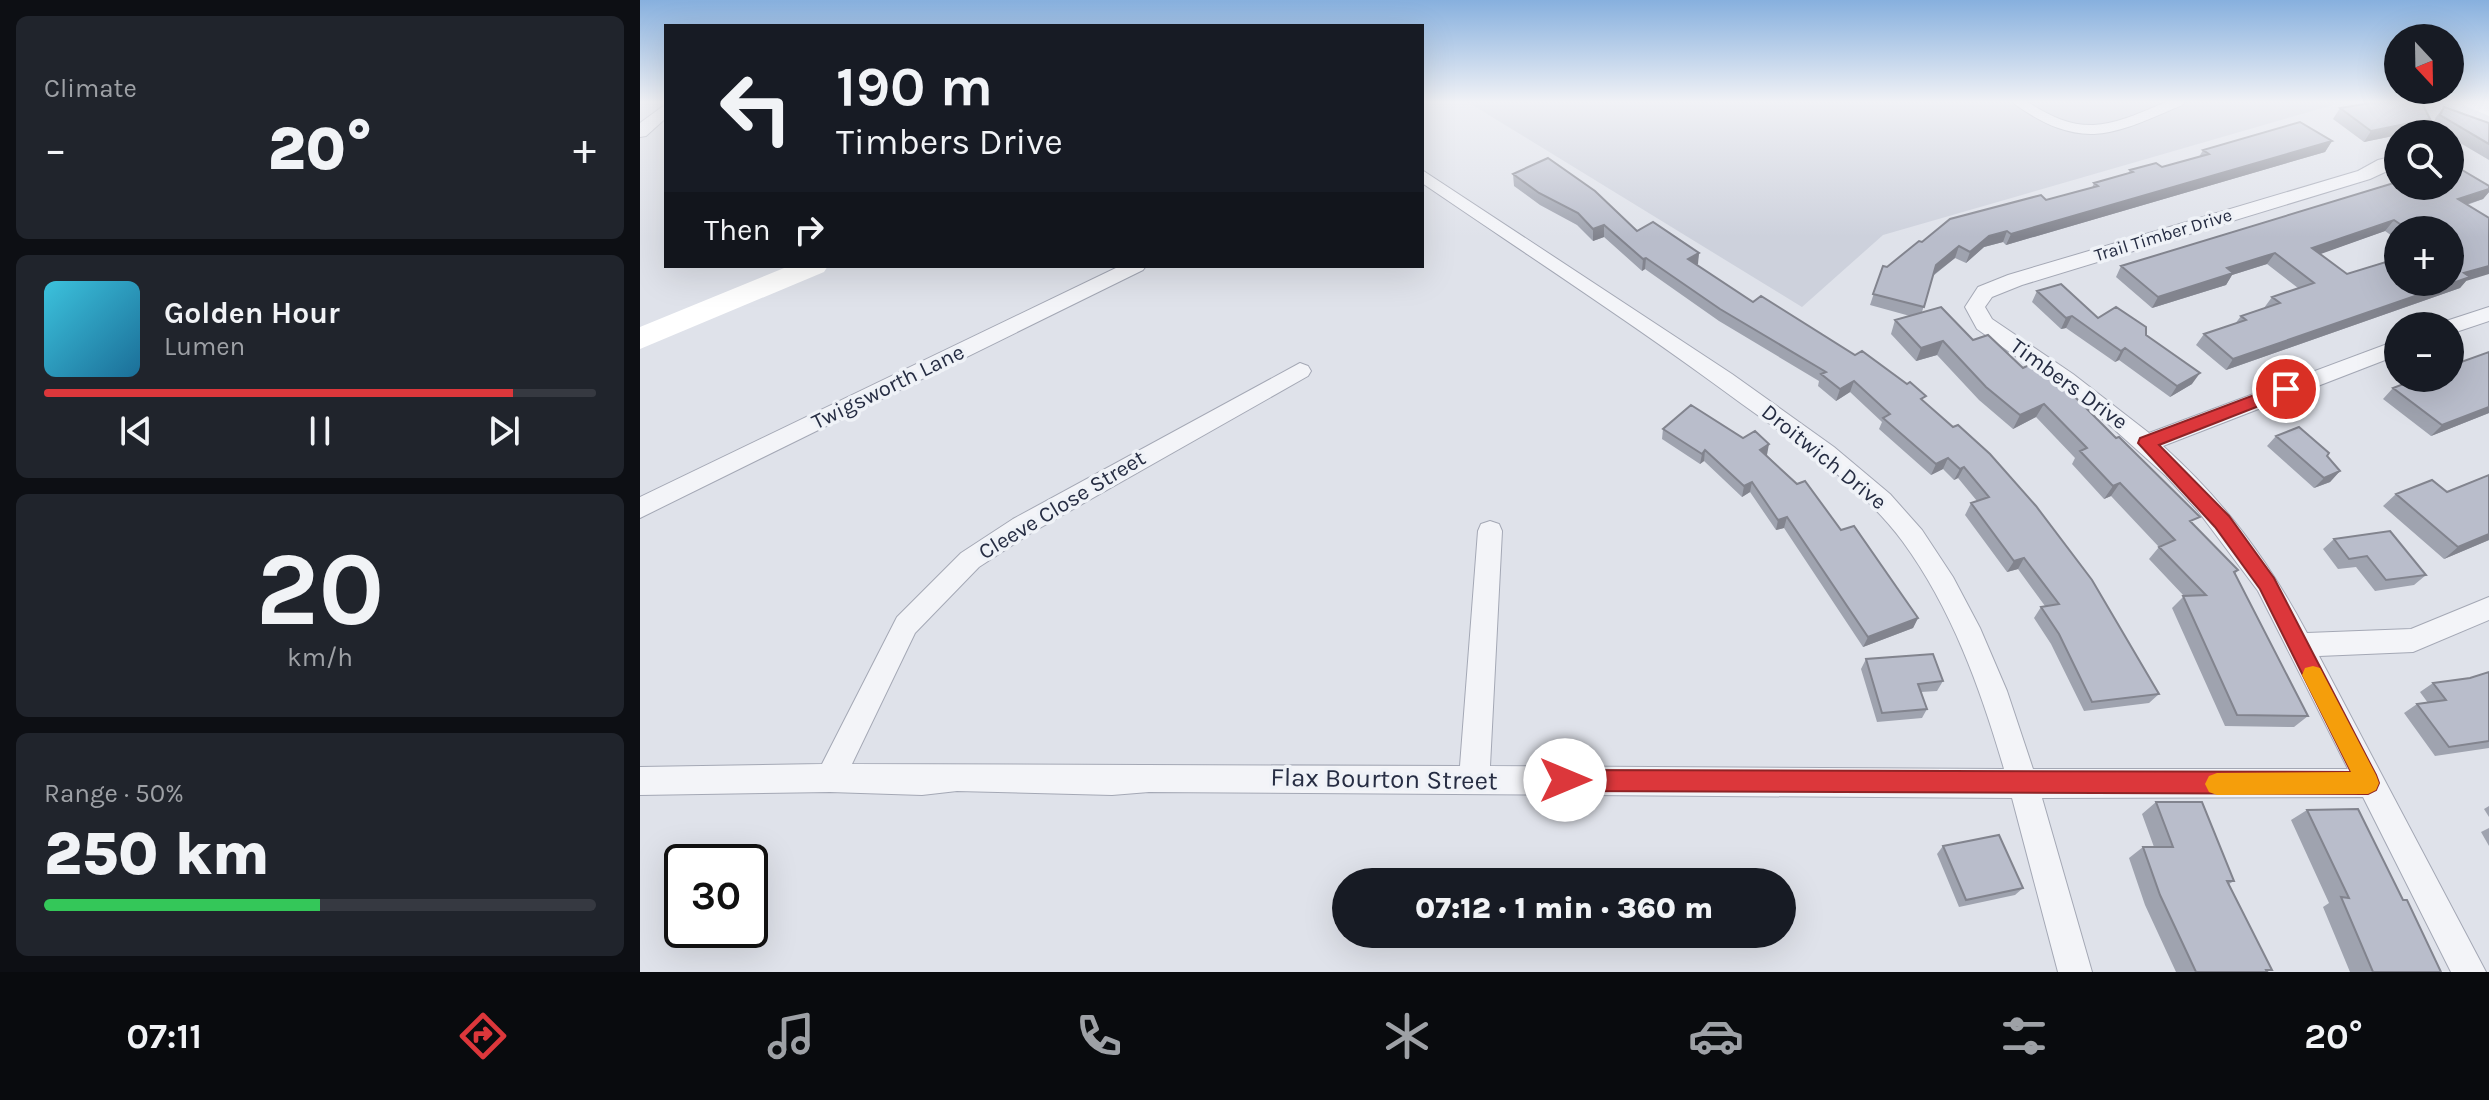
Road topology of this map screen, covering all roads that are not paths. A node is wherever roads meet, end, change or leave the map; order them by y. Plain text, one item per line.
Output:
1 (2384, 165) edge
2 (1424, 176) edge
3 (809, 268) edge
4 (1132, 268) edge
5 (1988, 291) joint
6 (2489, 314) edge
7 (2464, 322) edge
8 (640, 339) edge
9 (2384, 352) edge
10 (1300, 371) dead end
11 (2147, 443) junction
12 (640, 508) edge
13 (1490, 531) dead end
14 (2489, 608) edge
15 (2298, 645) junction
16 (830, 778) junction
17 (1474, 780) junction
18 (640, 781) edge
19 (2020, 782) junction
20 (2368, 783) junction
21 (2075, 972) edge
22 (2469, 972) edge

1 - 5 street, Trail Timber Drive
2 - 19 street, Droitwich Drive
3 - 8 main road
4 - 12 street, Twigsworth Lane
5 - 11 street, Timbers Drive
6 - 7 street
9 - 11 street
10 - 16 street, Cleeve Close Street
11 - 15 street, Timbers Drive
13 - 17 street
14 - 15 street
15 - 20 street, Timbers Drive
16 - 17 street, Flax Bourton Street
16 - 18 street, Flax Bourton Street
17 - 19 street, Flax Bourton Street
19 - 20 street, Flax Bourton Street
19 - 21 street, Droitwich Drive
20 - 22 street, Timbers Drive

